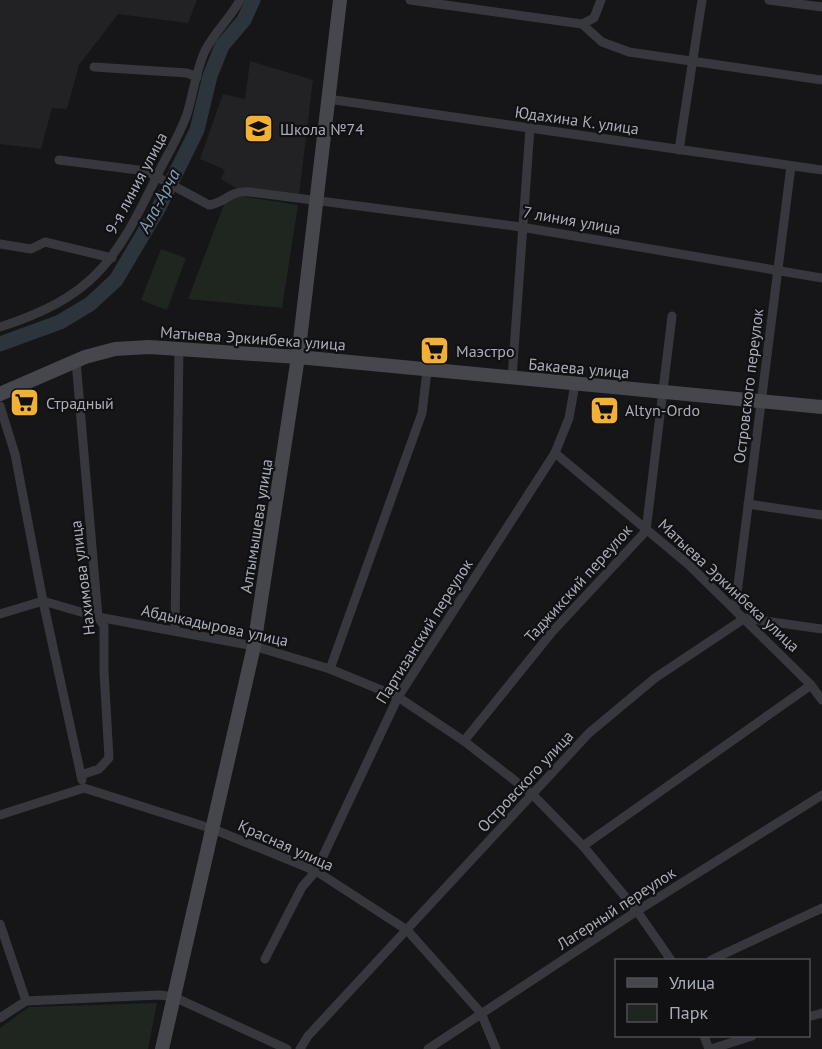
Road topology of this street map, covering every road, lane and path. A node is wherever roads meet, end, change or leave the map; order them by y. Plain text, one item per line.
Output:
1 (240, 0) edge
2 (340, 0) edge
3 (410, 0) edge
4 (601, 0) edge
5 (702, 0) edge
6 (769, 0) edge
7 (822, 7) edge
8 (582, 24) junction
9 (693, 62) junction
10 (94, 67) dead end
11 (196, 77) junction
12 (822, 80) edge
13 (328, 99) junction
14 (530, 128) junction
15 (679, 150) junction
16 (59, 159) dead end
17 (791, 166) junction
18 (822, 170) edge
19 (157, 178) junction
20 (316, 202) junction
21 (521, 227) junction
22 (0, 244) edge
23 (112, 258) junction
24 (777, 271) junction
25 (822, 278) edge
26 (672, 316) dead end
27 (0, 327) edge
28 (178, 349) junction
29 (298, 357) junction
30 (75, 361) junction
31 (427, 371) junction
32 (512, 378) junction
33 (575, 384) junction
34 (665, 392) junction
35 (0, 394) edge
36 (761, 401) junction
37 (0, 406) edge
38 (822, 407) edge
39 (555, 453) junction
40 (748, 504) junction
41 (822, 515) edge
42 (646, 531) junction
43 (43, 601) junction
44 (735, 609) junction
45 (0, 614) edge
46 (99, 617) junction
47 (745, 618) junction
48 (175, 629) junction
49 (822, 629) edge
50 (254, 646) junction
51 (330, 669) junction
52 (811, 685) junction
53 (399, 697) junction
54 (822, 700) edge
55 (464, 741) junction
56 (81, 775) junction
57 (84, 788) junction
58 (532, 794) junction
59 (822, 795) edge
60 (0, 815) edge
61 (213, 829) junction
62 (583, 846) junction
63 (316, 871) junction
64 (822, 908) edge
65 (637, 911) junction
66 (0, 924) edge
67 (407, 930) junction
68 (265, 959) dead end
69 (670, 959) edge
70 (713, 959) edge
71 (174, 997) junction
72 (26, 1000) junction
73 (481, 1014) junction
74 (0, 1018) edge
75 (746, 1037) edge
76 (162, 1049) edge
77 (287, 1049) edge
78 (300, 1049) edge
79 (428, 1049) edge
80 (496, 1049) edge
81 (710, 1049) edge

1 - 11 street, 9-я линия улица
2 - 13 main road, Алтымышева улица
3 - 8 street
4 - 8 street
5 - 9 street
6 - 7 street
8 - 9 street
9 - 12 street
9 - 15 street
10 - 11 street
11 - 19 street, 9-я линия улица
13 - 14 street, Юдахина К. улица
13 - 20 main road, Алтымышева улица
14 - 15 street, Юдахина К. улица
14 - 21 street, Бакаева улица
15 - 17 street, Юдахина К. улица
16 - 19 street
17 - 18 street, Юдахина К. улица
17 - 24 street, Островского переулок
19 - 20 street, 7 линия улица
19 - 23 street, 9-я линия улица
20 - 21 street, 7 линия улица
20 - 29 main road, Алтымышева улица
21 - 24 street, 7 линия улица
21 - 32 street, Бакаева улица
22 - 23 street
23 - 27 street, 9-я линия улица
24 - 25 street, 7 линия улица
24 - 36 street, Островского переулок
26 - 34 street, Таджикский переулок
28 - 29 main road, Матыева Эркинбека улица
28 - 30 main road, Матыева Эркинбека улица
28 - 48 street
29 - 31 main road, Матыева Эркинбека улица
29 - 50 main road, Алтымышева улица
30 - 35 main road, Матыева Эркинбека улица
30 - 46 street, Нахимова улица
31 - 32 main road, Матыева Эркинбека улица
31 - 51 street
32 - 33 main road, Бакаева улица
33 - 34 main road, Бакаева улица
33 - 39 street, Партизанский переулок
34 - 36 main road, Бакаева улица
34 - 42 street, Таджикский переулок
36 - 38 main road, Бакаева улица
36 - 40 street, Островского переулок
37 - 43 street
39 - 42 street, Матыева Эркинбека улица
39 - 53 street, Партизанский переулок
40 - 41 street
40 - 44 street, Островского переулок
42 - 44 street, Матыева Эркинбека улица
42 - 55 street, Таджикский переулок
43 - 45 street
43 - 46 street, Абдыкадырова улица
43 - 56 street
44 - 47 street, Матыева Эркинбека улица
46 - 48 street, Абдыкадырова улица
46 - 56 street, Нахимова улица
47 - 49 street
47 - 52 street, Матыева Эркинбека улица
47 - 58 street, Островского улица
48 - 50 street, Абдыкадырова улица
50 - 51 street, Абдыкадырова улица
50 - 61 main road, Алтымышева улица
51 - 53 street, Абдыкадырова улица
52 - 54 street, Матыева Эркинбека улица
52 - 62 street
53 - 55 street, Абдыкадырова улица
53 - 63 street, Партизанский переулок
55 - 58 street, Абдыкадырова улица
56 - 57 street
57 - 60 street
57 - 61 street, Красная улица
58 - 62 street, Абдыкадырова улица
58 - 67 street, Островского улица
59 - 65 street, Лагерный переулок
61 - 63 street, Красная улица
61 - 71 main road, Алтымышева улица
62 - 65 street, Абдыкадырова улица
63 - 67 street, Красная улица
63 - 68 street, Партизанский переулок
64 - 70 street
65 - 69 street, Абдыкадырова улица
65 - 73 street, Лагерный переулок
66 - 72 street
67 - 73 street, Красная улица
67 - 78 street, Островского улица
71 - 72 street
71 - 76 main road, Алтымышева улица
71 - 77 street
72 - 74 street
73 - 79 street, Лагерный переулок
73 - 80 street, Красная улица
75 - 81 street

